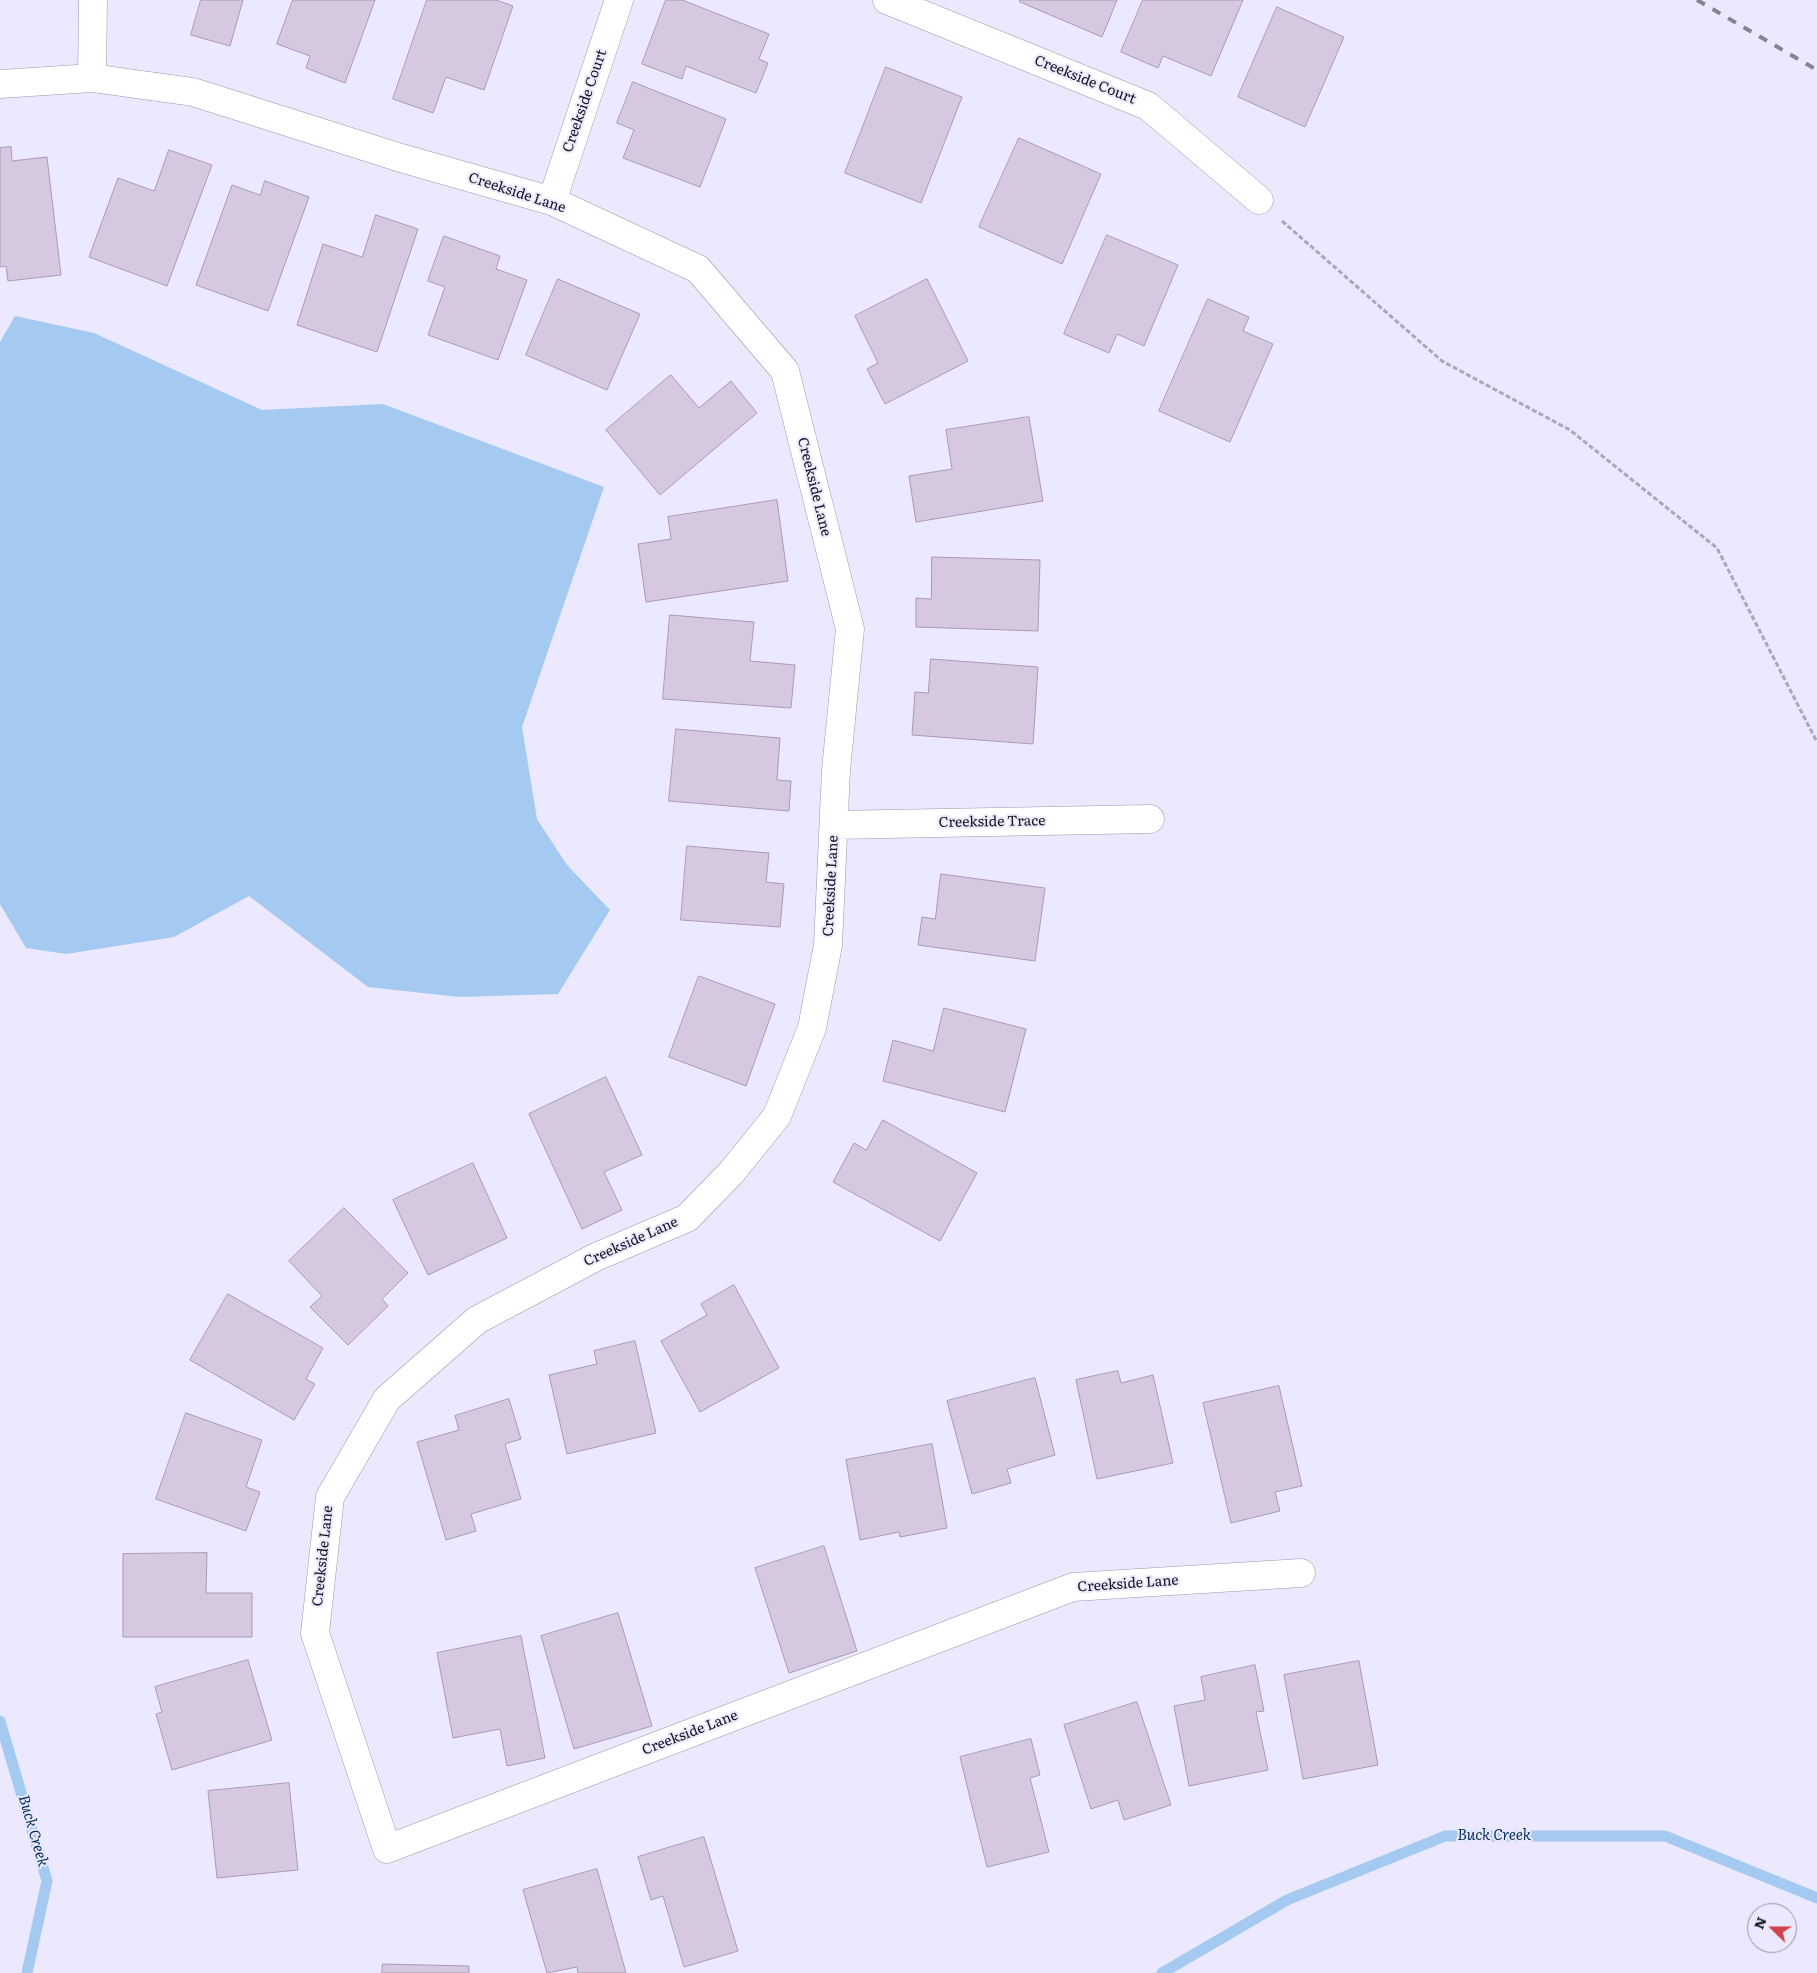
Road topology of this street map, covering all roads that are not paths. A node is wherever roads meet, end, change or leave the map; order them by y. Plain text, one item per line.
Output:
1 (94, 0) edge
2 (619, 0) edge
3 (887, 0) edge
4 (92, 78) junction
5 (0, 84) edge
6 (1259, 200) road end
7 (552, 202) junction
8 (1150, 819) dead end
9 (834, 825) junction
10 (1301, 1573) dead end

1 - 4 street
2 - 7 street, Creekside Court
3 - 6 street, Creekside Court
4 - 5 street, Creekside Lane
4 - 7 street, Creekside Lane
7 - 9 street, Creekside Lane
8 - 9 street, Creekside Trace
9 - 10 street, Creekside Lane

